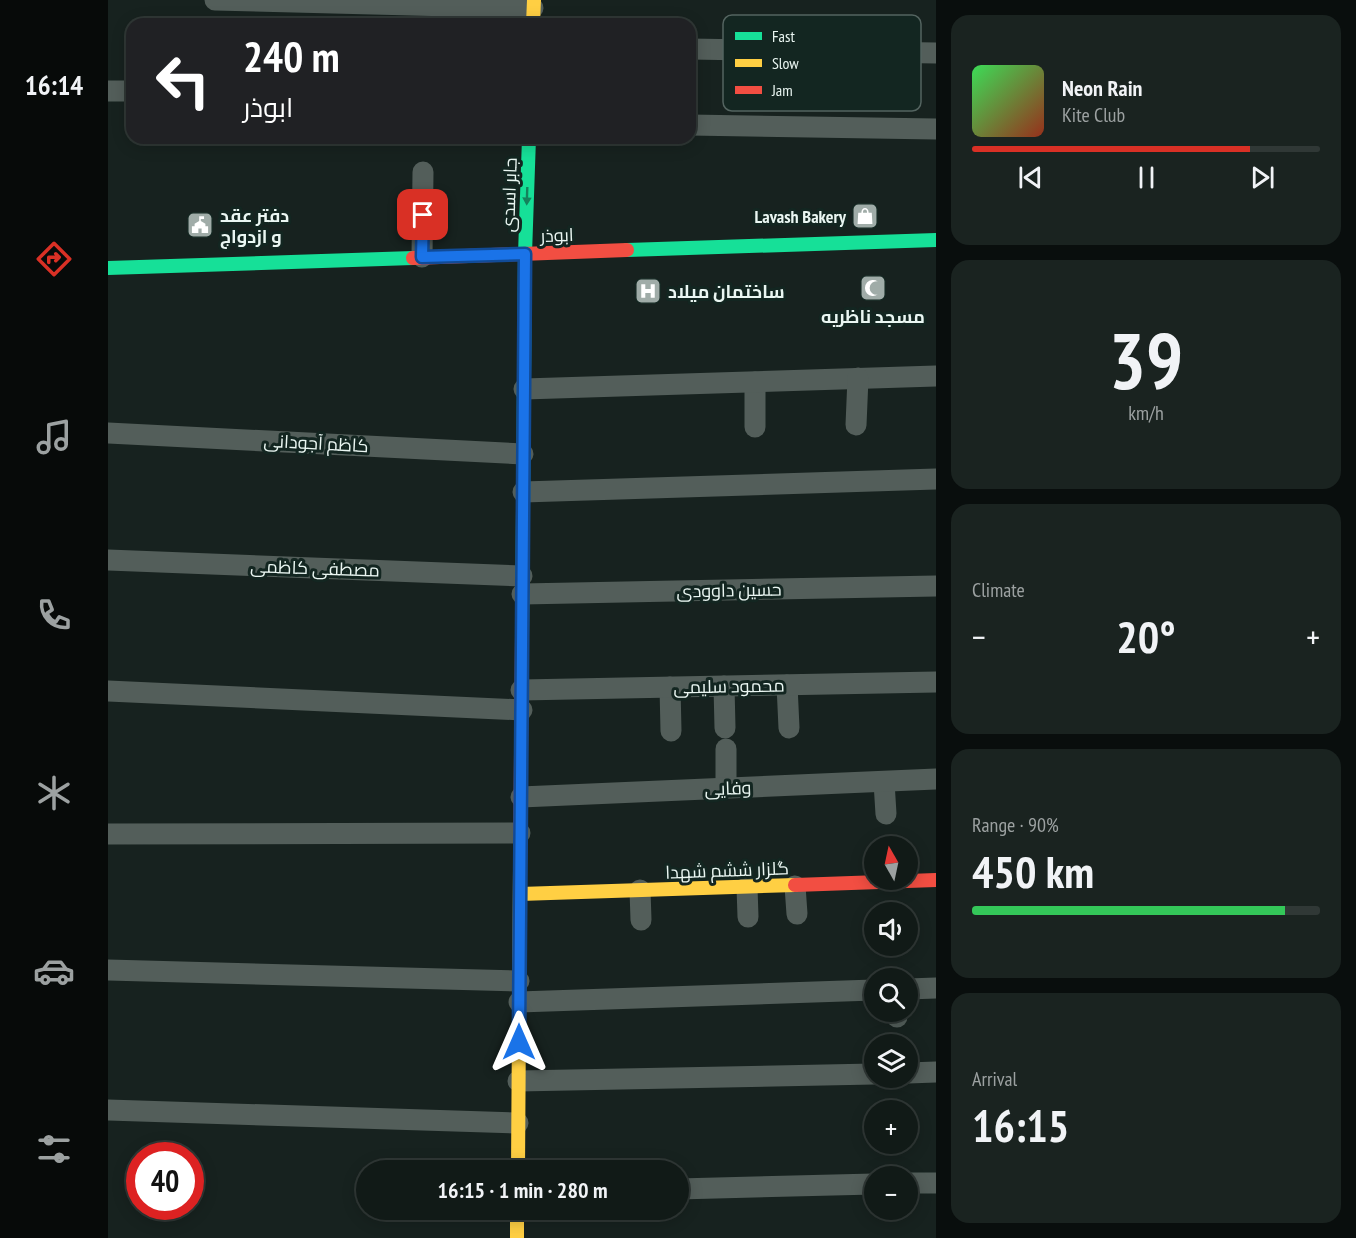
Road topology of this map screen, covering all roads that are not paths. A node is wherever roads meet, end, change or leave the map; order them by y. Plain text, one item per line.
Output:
1 (215, 0) edge
2 (533, 11) edge
3 (696, 49) edge
4 (723, 50) edge
5 (921, 53) edge
6 (936, 53) edge
7 (108, 91) edge
8 (126, 91) edge
9 (696, 125) edge
10 (936, 129) edge
11 (529, 144) edge
12 (423, 172) dead end
13 (936, 240) edge
14 (525, 254) junction
15 (422, 257) junction
16 (108, 268) edge
17 (936, 376) edge
18 (858, 378) junction
19 (754, 382) junction
20 (524, 389) junction
21 (856, 425) dead end
22 (755, 427) dead end
23 (108, 433) edge
24 (524, 454) junction
25 (936, 479) edge
26 (523, 492) junction
27 (108, 560) edge
28 (522, 585) junction
29 (936, 586) edge
30 (936, 682) edge
31 (787, 685) junction
32 (724, 686) junction
33 (670, 687) junction
34 (108, 691) edge
35 (521, 700) junction
36 (789, 728) dead end
37 (671, 732) dead end
38 (936, 779) edge
39 (884, 782) junction
40 (726, 788) junction
41 (521, 797) junction
42 (885, 814) dead end
43 (520, 833) junction
44 (108, 834) edge
45 (936, 880) edge
46 (795, 886) junction
47 (747, 887) junction
48 (640, 890) junction
49 (520, 894) junction
50 (797, 914) dead end
51 (748, 917) dead end
52 (641, 920) dead end
53 (108, 970) edge
54 (519, 981) junction
55 (936, 988) edge
56 (918, 989) edge
57 (864, 990) edge
58 (519, 1002) junction
59 (936, 1072) edge
60 (918, 1073) edge
61 (864, 1074) edge
62 (518, 1081) junction
63 (108, 1110) edge
64 (518, 1124) junction
65 (518, 1160) edge
66 (936, 1183) edge
67 (864, 1184) edge
68 (918, 1184) edge
69 (689, 1189) edge
70 (517, 1220) edge
71 (517, 1238) edge

1 - 2 street
3 - 4 street
5 - 6 street
7 - 8 street
9 - 10 street
11 -> 14 street, جابر اسدی
12 - 15 street
13 - 14 street, ابوذر
14 - 15 street, ابوذر
14 - 20 street, جابر اسدی
15 - 16 street, ابوذر
17 - 18 street
18 - 19 street
18 - 21 street
19 - 20 street
19 - 22 street
20 - 24 street, جابر اسدی
23 - 24 street, کاظم آجودانی
24 - 26 street, جابر اسدی
25 - 26 street
26 - 28 street, جابر اسدی
27 - 28 street, مصطفی کاظمی
28 - 29 street, حسین داوودی
28 - 35 street, جابر اسدی
30 - 31 street, محمود سلیمی
31 - 32 street, محمود سلیمی
31 - 36 street
32 - 33 street, محمود سلیمی
32 - 40 street
33 - 35 street, محمود سلیمی
33 - 37 street
34 - 35 street, محمود سلیمی
35 - 41 street, جابر اسدی
38 - 39 street, وفایی
39 - 40 street, وفایی
39 - 42 street
40 - 41 street, وفایی
41 - 43 street, جابر اسدی
43 - 44 street
43 - 49 street, جابر اسدی
45 - 46 street, گلزار ششم شهدا
46 - 47 street, گلزار ششم شهدا
46 - 50 street
47 - 48 street, گلزار ششم شهدا
47 - 51 street
48 - 49 street, گلزار ششم شهدا
48 - 52 street
49 - 54 street, جابر اسدی
53 - 54 street
54 - 58 street, جابر اسدی
55 - 56 street
57 - 58 street
58 - 62 street, جابر اسدی
59 - 60 street
61 - 62 street
62 - 64 street, جابر اسدی
63 - 64 street
64 - 65 street, جابر اسدی
66 - 68 street
67 - 69 street
70 - 71 street

